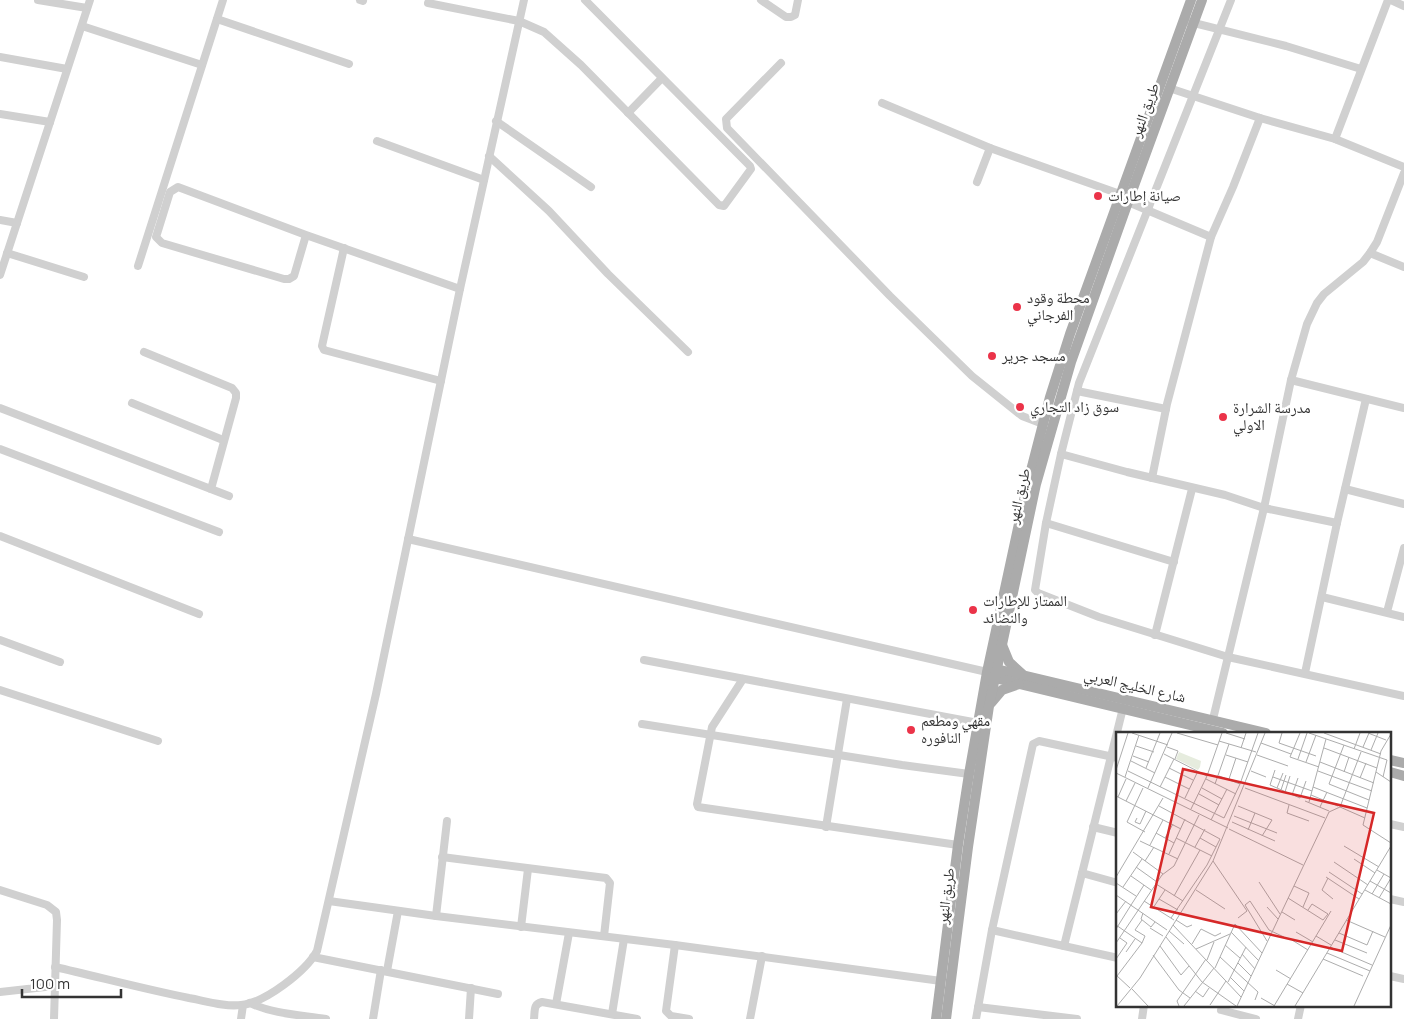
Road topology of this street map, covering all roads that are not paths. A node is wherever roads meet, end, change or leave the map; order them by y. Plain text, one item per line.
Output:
1 (38, 0) edge
2 (90, 0) edge
3 (223, 0) edge
4 (524, 0) edge
5 (585, 0) edge
6 (761, 0) edge
7 (798, 0) edge
8 (1191, 0) edge
9 (1202, 0) edge
10 (1231, 0) edge
11 (1390, 0) edge
12 (428, 3) dead end
13 (1404, 6) edge
14 (87, 8) junction
15 (217, 19) junction
16 (519, 21) junction
17 (1189, 22) junction
18 (82, 26) junction
19 (1220, 30) junction
20 (0, 57) edge
21 (781, 63) dead end
22 (202, 64) junction
23 (349, 64) dead end
24 (67, 68) junction
25 (1361, 69) junction
26 (662, 78) junction
27 (1169, 88) junction
28 (1193, 97) junction
29 (882, 103) dead end
30 (628, 113) junction
31 (0, 114) edge
32 (1260, 118) junction
33 (496, 121) junction
34 (50, 122) junction
35 (1334, 140) junction
36 (377, 141) dead end
37 (990, 148) junction
38 (489, 156) junction
39 (1404, 167) edge
40 (1404, 174) edge
41 (484, 180) junction
42 (978, 182) dead end
43 (1402, 186) edge
44 (592, 187) dead end
45 (1120, 194) junction
46 (1128, 202) junction
47 (1146, 210) junction
48 (0, 220) edge
49 (17, 223) junction
50 (306, 235) junction
51 (1211, 237) junction
52 (344, 248) junction
53 (7, 253) junction
54 (1370, 253) junction
55 (138, 266) dead end
56 (1404, 267) edge
57 (0, 275) edge
58 (84, 277) dead end
59 (460, 289) junction
60 (144, 352) dead end
61 (688, 352) dead end
62 (1291, 380) junction
63 (441, 381) junction
64 (1077, 391) junction
65 (1366, 399) junction
66 (132, 403) dead end
67 (0, 408) edge
68 (1404, 408) edge
69 (1166, 409) junction
70 (1043, 424) junction
71 (223, 440) junction
72 (0, 449) edge
73 (1061, 454) junction
74 (1152, 478) junction
75 (211, 489) junction
76 (1192, 489) junction
77 (1345, 489) junction
78 (229, 496) dead end
79 (1404, 504) edge
80 (1264, 508) junction
81 (1046, 523) junction
82 (1337, 523) junction
83 (218, 532) dead end
84 (0, 536) edge
85 (408, 539) junction
86 (1404, 548) edge
87 (1174, 562) junction
88 (1322, 597) junction
89 (1386, 612) junction
90 (199, 614) dead end
91 (1404, 617) edge
92 (1155, 635) junction
93 (0, 640) edge
94 (1001, 644) junction
95 (1228, 657) junction
96 (644, 660) dead end
97 (60, 662) dead end
98 (993, 673) junction
99 (1305, 673) junction
100 (743, 678) junction
101 (1024, 680) junction
102 (0, 690) edge
103 (1404, 696) edge
104 (848, 699) junction
105 (989, 706) junction
106 (1122, 708) junction
107 (1213, 720) junction
108 (978, 723) junction
109 (642, 724) dead end
110 (1118, 732) edge
111 (1219, 732) edge
112 (1262, 732) edge
113 (709, 736) junction
114 (158, 741) dead end
115 (838, 756) junction
116 (1114, 757) edge
117 (969, 774) junction
118 (447, 821) dead end
119 (826, 827) junction
120 (1093, 827) junction
121 (1116, 833) edge
122 (958, 845) junction
123 (442, 858) junction
124 (528, 869) junction
125 (1082, 873) junction
126 (1116, 882) edge
127 (0, 890) edge
128 (329, 901) junction
129 (398, 911) junction
130 (436, 916) junction
131 (521, 927) junction
132 (992, 930) junction
133 (569, 933) junction
134 (604, 936) junction
135 (624, 939) junction
136 (675, 945) junction
137 (1064, 946) junction
138 (762, 956) junction
139 (314, 957) junction
140 (1116, 958) edge
141 (55, 967) junction
142 (384, 971) junction
143 (941, 981) junction
144 (54, 986) junction
145 (471, 988) junction
146 (0, 992) edge
147 (498, 994) dead end
148 (247, 1004) junction
149 (556, 1004) junction
150 (1144, 1006) edge
151 (1301, 1006) edge
152 (978, 1007) junction
153 (1222, 1008) edge
154 (612, 1014) junction
155 (597, 1015) edge
156 (1066, 1018) edge
157 (54, 1019) edge
158 (241, 1019) edge
159 (326, 1019) edge
160 (373, 1019) edge
161 (469, 1019) edge
162 (534, 1019) edge
163 (637, 1019) edge
164 (689, 1019) edge
165 (750, 1019) edge
166 (936, 1019) edge
167 (946, 1019) edge
168 (976, 1019) edge
169 (1076, 1019) edge
170 (1142, 1019) edge
171 (1220, 1019) edge
172 (1256, 1019) edge
173 (1298, 1019) edge

1 - 14 street
2 - 14 street
3 - 15 street
4 - 16 street
5 - 26 street
6 - 7 street
8 - 17 main road, طريق النهر
9 - 17 main road, طريق النهر
10 - 19 street
11 - 13 street
11 - 25 street
12 - 16 street
14 - 18 street
15 - 22 street
15 - 23 street
16 - 30 street
16 - 33 street
17 - 19 street
17 - 27 main road, طريق النهر
17 - 45 main road, طريق النهر
18 - 22 street
18 - 24 street
19 - 25 street
19 - 28 street
20 - 24 street
21 - 70 street
22 - 55 street
24 - 34 street
25 - 35 street
26 - 30 street
26 - 30 street
27 - 28 street
27 - 46 main road, طريق النهر
28 - 32 street
28 - 47 street
29 - 37 street
31 - 34 street
32 - 35 street
32 - 51 street
33 - 38 street
33 - 44 street
34 - 49 street
35 - 39 street
36 - 41 street
37 - 42 street
37 - 45 street
38 - 41 street
38 - 61 street
40 - 43 street
41 - 59 street
43 - 54 street
45 - 70 main road, طريق النهر
46 - 47 street
46 - 94 main road, طريق النهر
47 - 51 street
47 - 64 street
48 - 49 street
49 - 53 street
50 - 50 street
50 - 52 street
51 - 69 street
52 - 59 street
52 - 63 street
53 - 57 street
53 - 58 street
54 - 56 street
54 - 62 street
59 - 63 street
60 - 71 street
62 - 65 street
62 - 80 street
63 - 85 street
64 - 69 street
64 - 73 street
65 - 68 street
65 - 77 street
66 - 71 street
67 - 75 street
69 - 74 street
70 - 98 main road, طريق النهر
71 - 75 street
72 - 83 street
73 - 74 street
73 - 81 street
74 - 76 street
75 - 78 street
76 - 80 street
76 - 87 street
77 - 79 street
77 - 82 street
80 - 82 street
80 - 95 street
81 - 87 street
81 - 92 street
82 - 88 street
84 - 90 street
85 - 98 street
85 - 128 street
86 - 89 street
87 - 92 street
88 - 89 street
88 - 99 street
89 - 91 street
92 - 95 street
93 - 97 street
94 - 98 main road, طريق النهر
94 - 101 main road
95 - 99 street
95 - 107 street
96 - 100 street
98 - 101 main road, شارع الخليج العربي
98 - 105 main road, طريق النهر
98 - 108 main road, طريق النهر
99 - 103 street
100 - 104 street
100 - 113 street
101 - 105 main road
101 - 106 main road, شارع الخليج العربي
101 - 107 main road, شارع الخليج العربي
102 - 114 street
104 - 108 street
104 - 115 street
105 - 167 main road, طريق النهر
106 - 110 street
106 - 111 main road, شارع الخليج العربي
107 - 112 main road, شارع الخليج العربي
108 - 117 main road, طريق النهر
109 - 113 street
113 - 115 street
113 - 119 street
115 - 117 street
115 - 119 street
116 - 120 street
116 - 132 street
117 - 122 main road, طريق النهر
118 - 123 street
119 - 122 street
120 - 121 street
120 - 125 street
122 - 143 main road, طريق النهر
123 - 124 street
123 - 130 street
124 - 131 street
124 - 134 street
125 - 126 street
125 - 137 street
127 - 141 street
128 - 129 street
128 - 139 street
129 - 130 street
129 - 142 street
130 - 131 street
131 - 133 street
132 - 137 street
132 - 152 street
133 - 134 street
133 - 149 street
134 - 135 street
135 - 136 street
135 - 154 street
136 - 138 street
136 - 164 street
137 - 140 street
138 - 143 street
138 - 165 street
139 - 142 street
139 - 148 street
141 - 144 street
141 - 148 street
142 - 145 street
142 - 160 street
143 - 166 main road, طريق النهر
144 - 146 street
144 - 157 street
145 - 147 street
145 - 161 street
148 - 158 street
148 - 159 street
149 - 155 street
149 - 162 street
150 - 170 street
151 - 173 street
152 - 156 street
152 - 168 street
153 - 171 street
153 - 172 street
154 - 155 street
154 - 163 street
156 - 169 street

